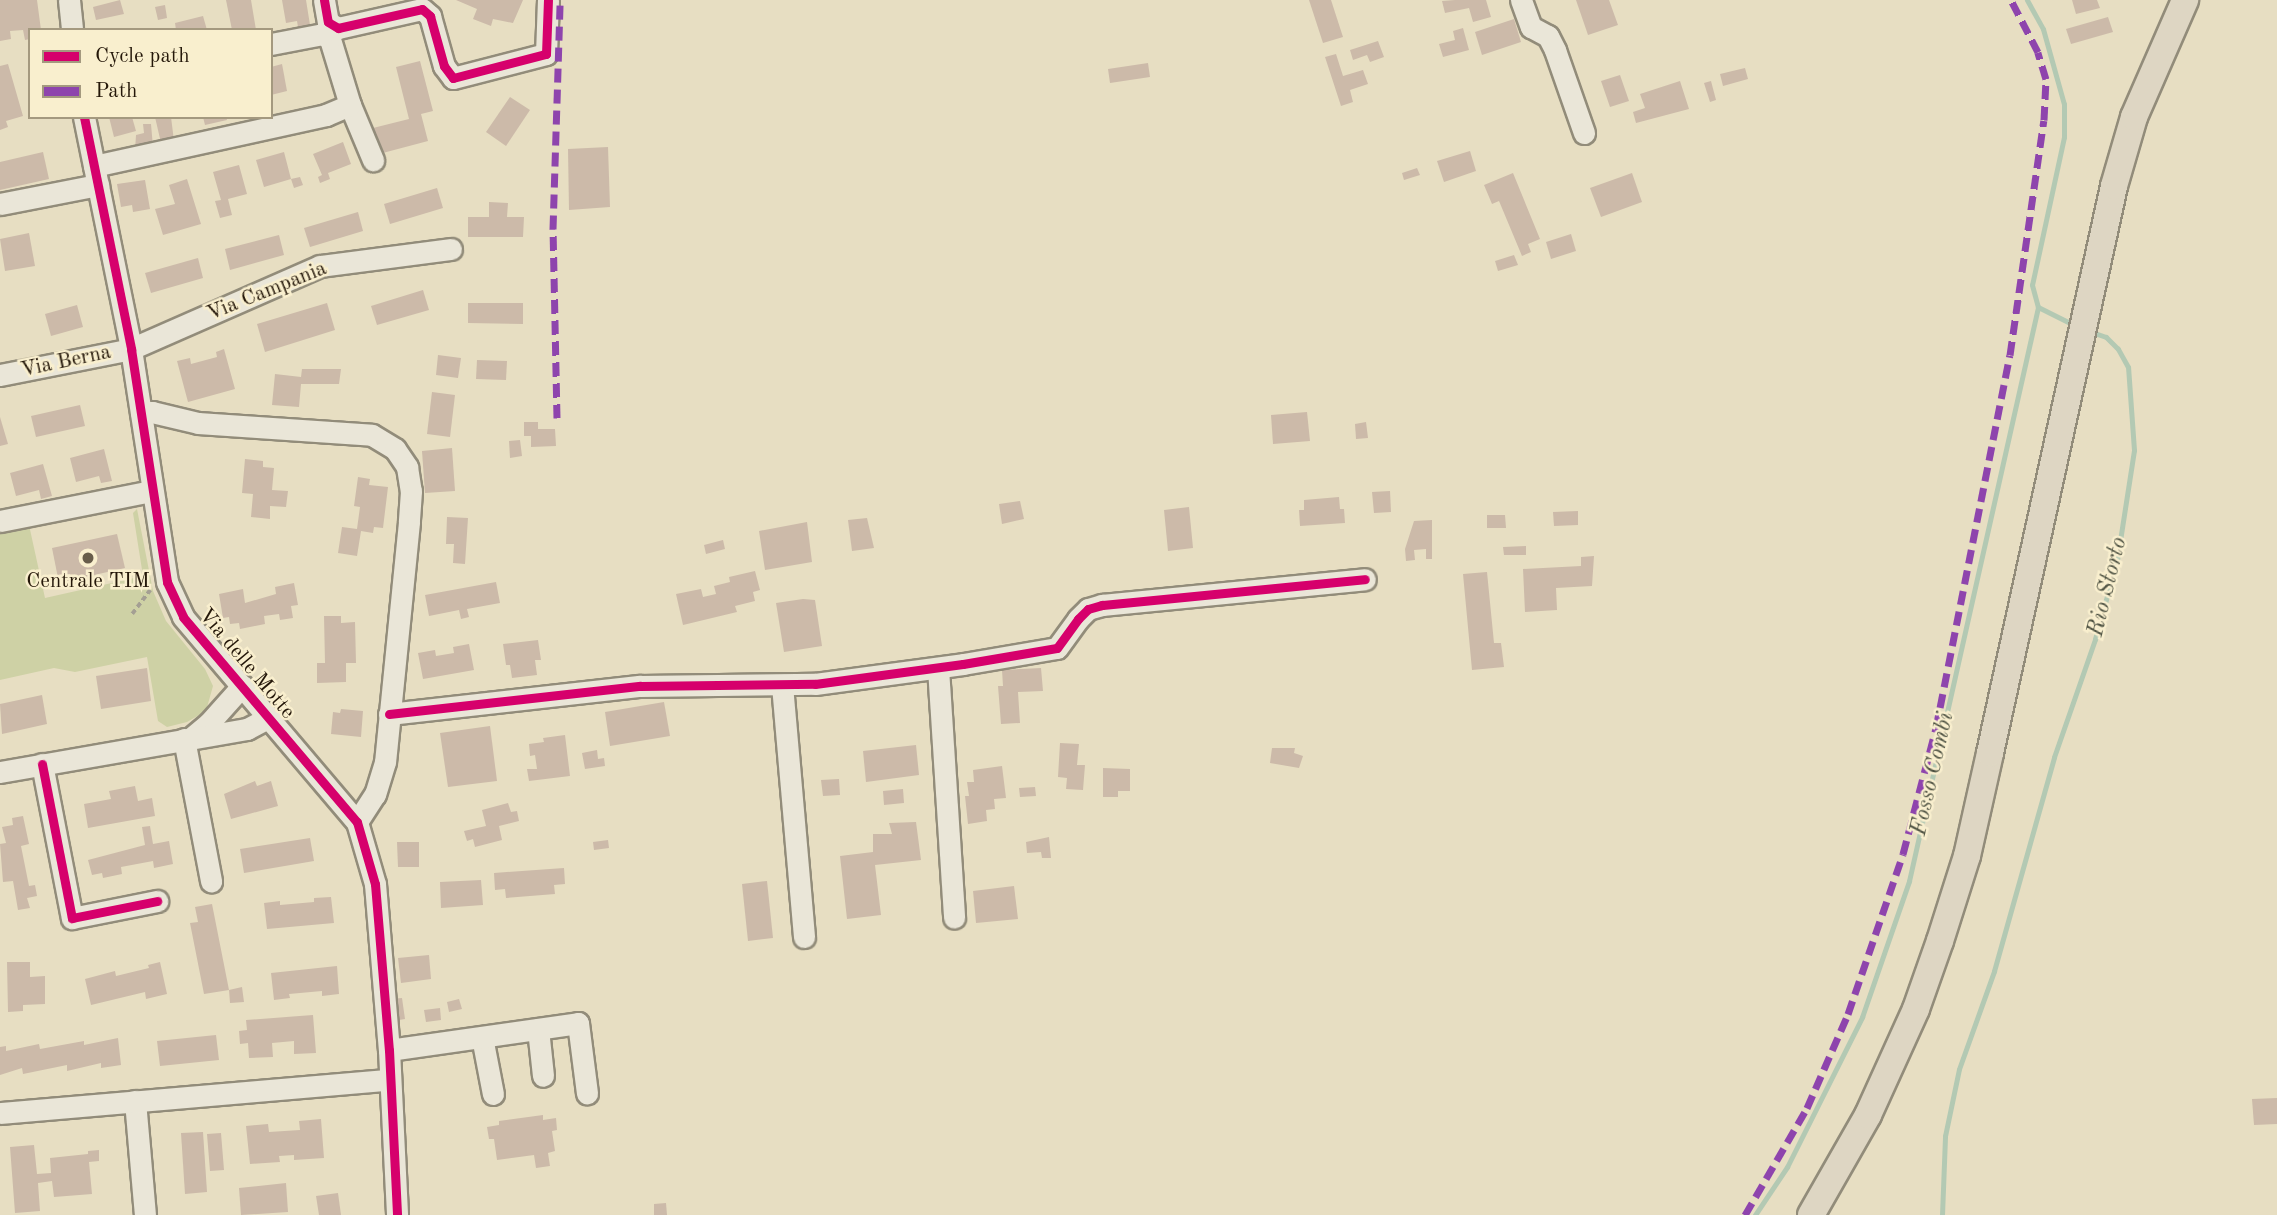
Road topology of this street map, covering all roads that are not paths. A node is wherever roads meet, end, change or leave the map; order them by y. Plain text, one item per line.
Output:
1 (69, 0) edge
2 (324, 0) edge
3 (548, 0) edge
4 (1521, 0) edge
5 (2185, 0) edge
6 (72, 28) edge
7 (273, 44) edge
8 (350, 105) junction
9 (84, 119) edge
10 (1584, 133) dead end
11 (373, 160) dead end
12 (96, 176) junction
13 (0, 204) edge
14 (451, 249) dead end
15 (131, 349) junction
16 (0, 374) edge
17 (141, 413) junction
18 (152, 491) junction
19 (0, 521) edge
20 (1365, 579) dead end
21 (938, 668) junction
22 (782, 685) junction
23 (242, 686) junction
24 (390, 714) junction
25 (270, 717) junction
26 (188, 738) junction
27 (42, 764) junction
28 (0, 772) edge
29 (357, 822) junction
30 (211, 881) dead end
31 (157, 901) dead end
32 (954, 917) dead end
33 (804, 937) dead end
34 (538, 1029) junction
35 (482, 1037) junction
36 (389, 1050) junction
37 (543, 1076) dead end
38 (388, 1080) junction
39 (587, 1093) dead end
40 (493, 1094) dead end
41 (135, 1101) junction
42 (0, 1113) edge
43 (145, 1215) edge
44 (397, 1215) edge
45 (1811, 1215) edge

1 - 6 street
2 - 3 street
4 - 10 street
5 - 45 main road
7 - 8 street
8 - 11 street
8 - 12 street
9 - 12 street, Via delle Motte
12 - 13 street
12 - 15 street, Via delle Motte
14 - 15 street, Via Campania
15 - 16 street, Via Berna
15 - 17 street, Via delle Motte
17 - 18 street, Via delle Motte
17 - 24 street
18 - 19 street
18 - 23 street, Via delle Motte
20 - 21 street
21 - 22 street
21 - 32 street
22 - 24 street
22 - 33 street
23 - 25 street, Via delle Motte
23 - 26 street
24 - 29 street
25 - 26 street
25 - 29 street, Via delle Motte
26 - 27 street
26 - 30 street
27 - 28 street
27 - 31 street
29 - 36 street, Via delle Motte
34 - 35 street
34 - 37 street
34 - 39 street
35 - 36 street
35 - 40 street
36 - 38 street, Via delle Motte
38 - 41 street
38 - 44 street, Via delle Motte
41 - 42 street
41 - 43 street

